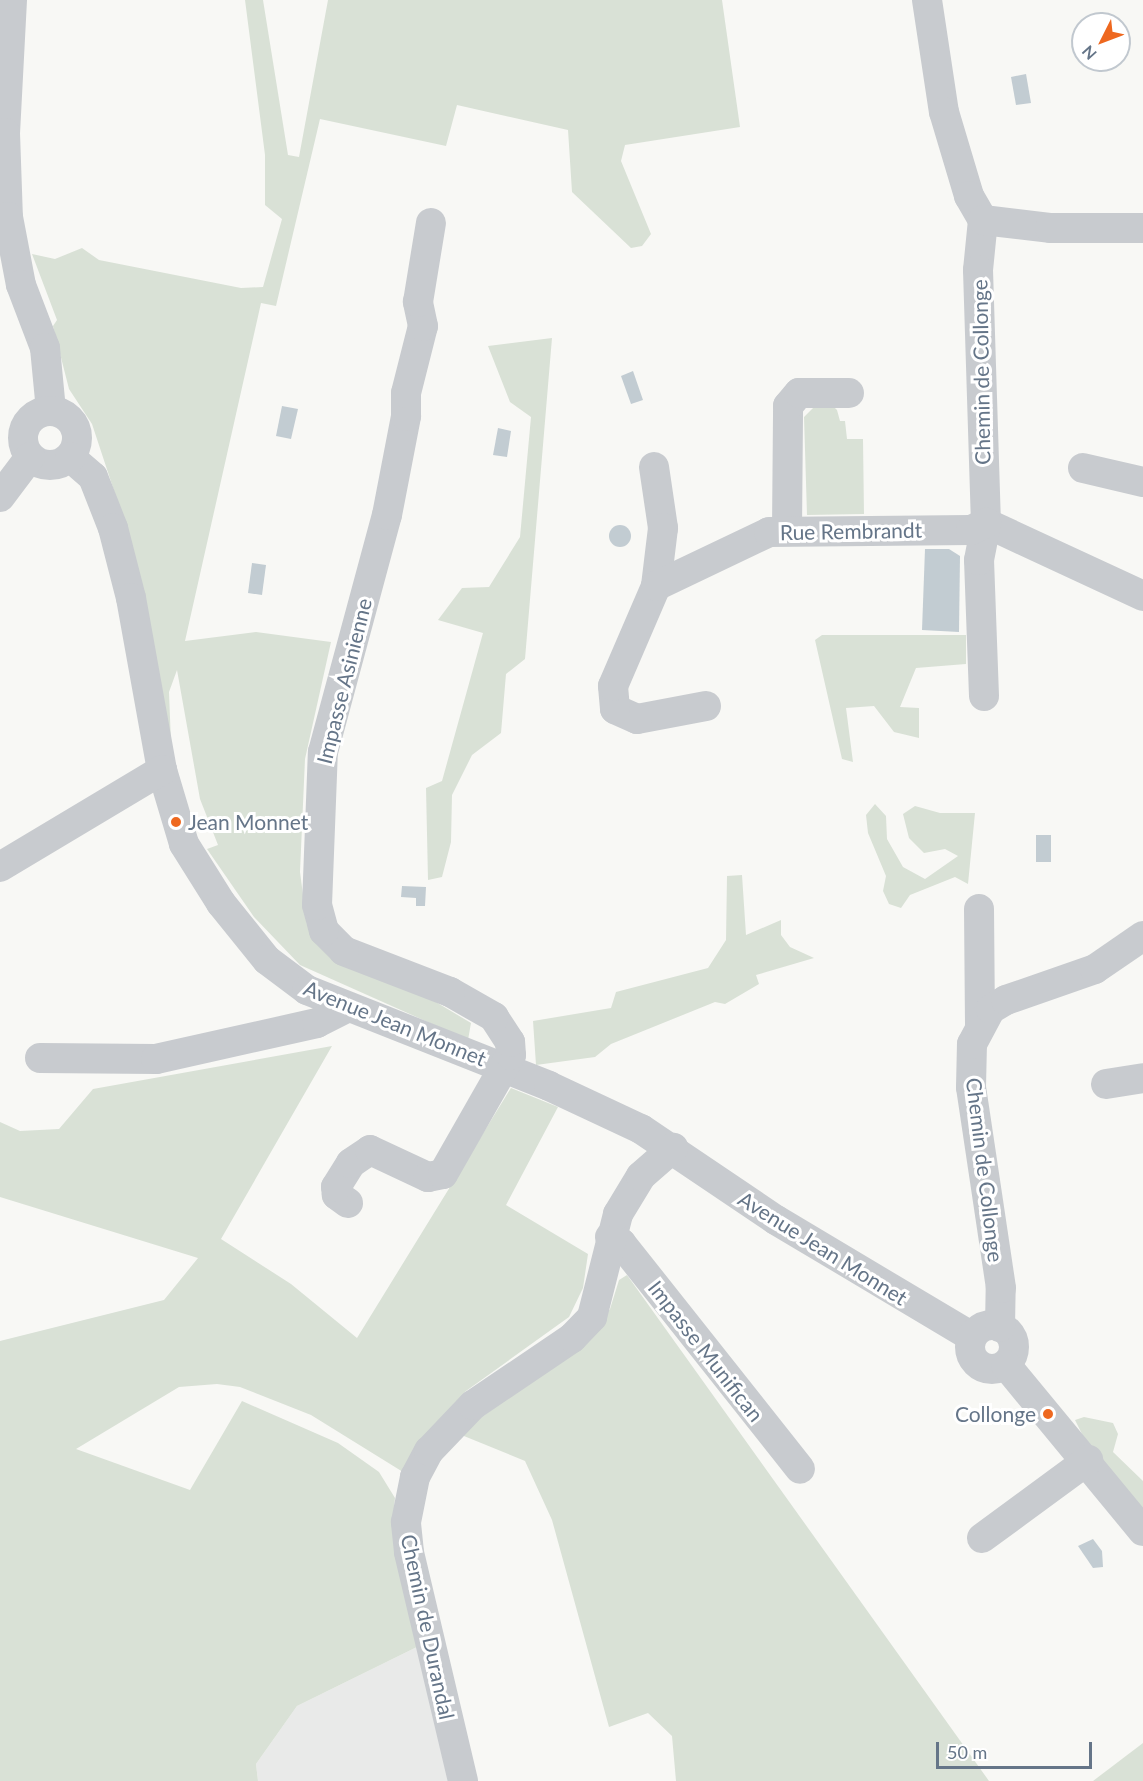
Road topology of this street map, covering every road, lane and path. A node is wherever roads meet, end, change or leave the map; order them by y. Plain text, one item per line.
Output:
1 (12, 0) edge
2 (927, 0) edge
3 (983, 220) junction
4 (431, 223) dead end
5 (1143, 228) edge
6 (9, 276) edge
7 (849, 393) dead end
8 (51, 410) junction
9 (30, 457) junction
10 (70, 457) junction
11 (654, 467) dead end
12 (1083, 468) dead end
13 (1143, 482) edge
14 (0, 497) edge
15 (986, 524) junction
16 (787, 530) junction
17 (656, 586) junction
18 (1143, 596) edge
19 (984, 696) dead end
20 (706, 706) dead end
21 (162, 770) junction
22 (0, 867) edge
23 (979, 909) dead end
24 (1143, 937) edge
25 (348, 1007) junction
26 (980, 1025) junction
27 (40, 1058) dead end
28 (507, 1068) junction
29 (1143, 1078) edge
30 (1106, 1084) dead end
31 (673, 1148) junction
32 (348, 1203) dead end
33 (610, 1237) junction
34 (1000, 1327) junction
35 (972, 1337) junction
36 (1006, 1365) junction
37 (1088, 1460) junction
38 (800, 1469) dead end
39 (1143, 1531) edge
40 (982, 1538) dead end
41 (463, 1781) edge

1 - 6 street
2 - 3 street
3 - 5 street
3 - 15 street, Chemin de Collonge
4 - 28 street, Impasse Asinienne
6 - 8 street
7 - 16 street
8 - 9 street
8 - 10 street
9 - 10 street
9 - 14 street
10 - 21 street, Avenue Jean Monnet
11 - 17 street
12 - 13 street
15 - 16 street, Rue Rembrandt
15 - 18 street
15 - 19 street, Chemin de Collonge
16 - 17 street, Rue Rembrandt
17 - 20 street
21 - 22 street
21 - 25 street, Avenue Jean Monnet
23 - 26 street
24 - 26 street, Chemin de Collonge
25 - 27 street
25 - 28 street, Avenue Jean Monnet
26 - 34 street, Chemin de Collonge
28 - 31 street, Avenue Jean Monnet
28 - 32 street
29 - 30 street
31 - 33 street, Chemin de Durandal
31 - 35 street, Avenue Jean Monnet
33 - 38 street, Impasse Munifican
33 - 41 street, Chemin de Durandal
34 - 35 street
34 - 36 street
35 - 36 street
36 - 37 street
37 - 39 street
37 - 40 street

